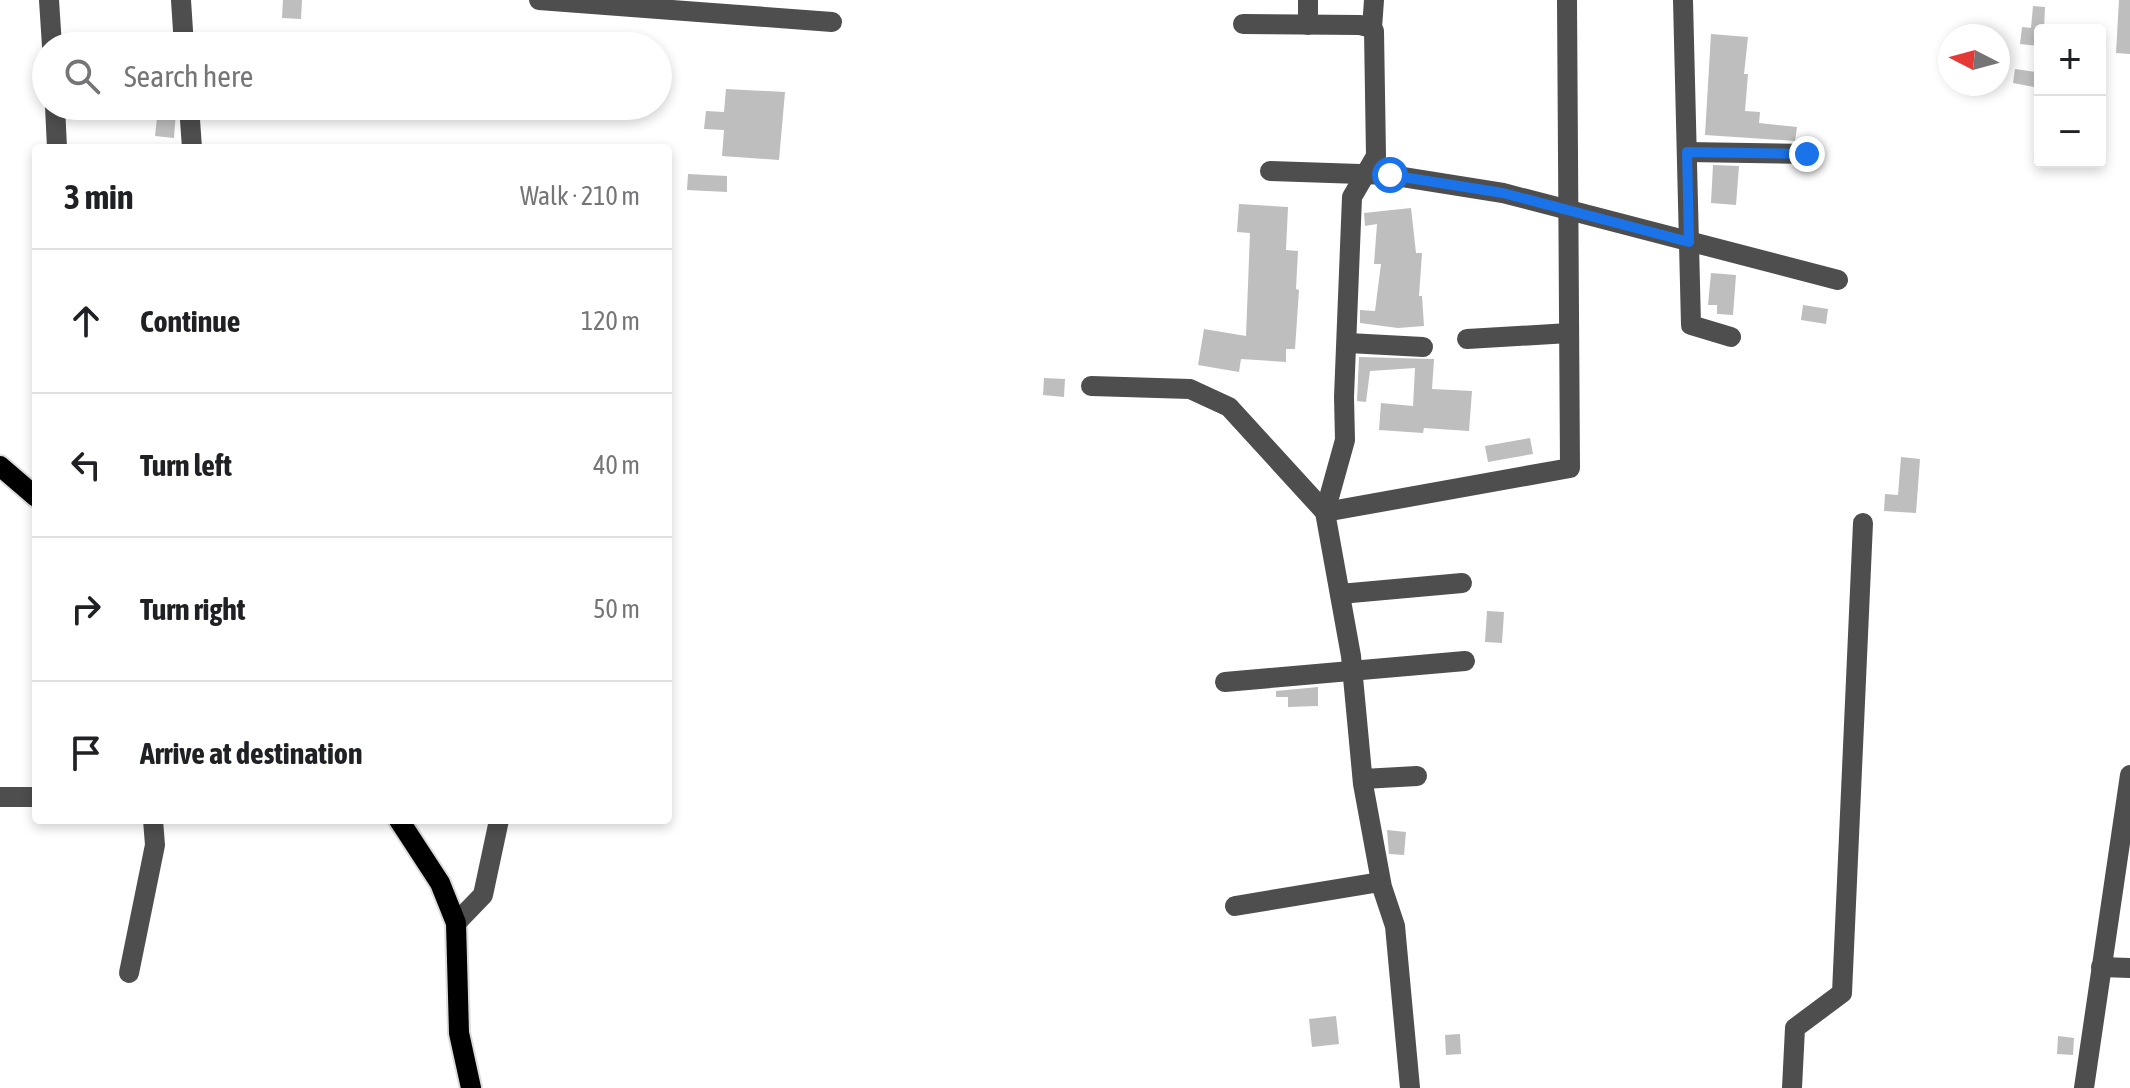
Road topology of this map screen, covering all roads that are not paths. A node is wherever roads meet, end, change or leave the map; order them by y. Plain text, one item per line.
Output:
1 (49, 0) edge
2 (181, 0) edge
3 (539, 0) edge
4 (1308, 0) edge
5 (1374, 0) edge
6 (1567, 0) edge
7 (1683, 0) edge
8 (832, 22) dead end
9 (1243, 24) dead end
10 (1308, 25) junction
11 (1372, 28) junction
12 (51, 32) edge
13 (183, 32) edge
14 (56, 120) edge
15 (190, 120) edge
16 (57, 144) edge
17 (192, 144) edge
18 (1687, 152) junction
19 (1807, 154) dead end
20 (1270, 171) dead end
21 (1364, 175) junction
22 (1568, 211) junction
23 (1689, 242) junction
24 (1838, 280) dead end
25 (1569, 333) junction
26 (1731, 337) dead end
27 (1467, 339) dead end
28 (1348, 343) junction
29 (1423, 347) dead end
30 (1091, 386) dead end
31 (0, 466) edge
32 (32, 494) edge
33 (1325, 512) junction
34 (1863, 523) dead end
35 (1462, 583) dead end
36 (1340, 594) junction
37 (1465, 661) dead end
38 (1352, 671) junction
39 (1225, 682) dead end
40 (2130, 775) edge
41 (1417, 776) dead end
42 (1363, 779) junction
43 (0, 797) edge
44 (32, 797) edge
45 (153, 824) edge
46 (402, 824) edge
47 (498, 824) edge
48 (1380, 882) junction
49 (1235, 906) dead end
50 (456, 923) junction
51 (2101, 967) junction
52 (2130, 968) edge
53 (129, 973) dead end
54 (471, 1088) edge
55 (1410, 1088) edge
56 (1792, 1088) edge
57 (2084, 1088) edge

1 - 12 street
2 - 13 street
3 - 8 street
4 - 10 street
5 - 11 street
6 - 22 street
7 - 18 street
9 - 10 street
10 - 11 street
11 - 21 street
14 - 16 street
15 - 17 street
18 - 19 street
18 - 23 street
20 - 21 street
21 - 22 street
21 - 28 street
22 - 23 street
22 - 25 street
23 - 24 street
23 - 26 street
25 - 27 street
25 - 33 street
28 - 29 street
28 - 33 street
30 - 33 street
31 - 32 main road
33 - 36 street
34 - 56 street
35 - 36 street
36 - 38 street
37 - 38 street
38 - 39 street
38 - 42 street
40 - 51 street
41 - 42 street
42 - 48 street
43 - 44 street
45 - 53 street
46 - 50 main road
47 - 50 street
48 - 49 street
48 - 55 street
50 - 54 main road
51 - 52 street
51 - 57 street

